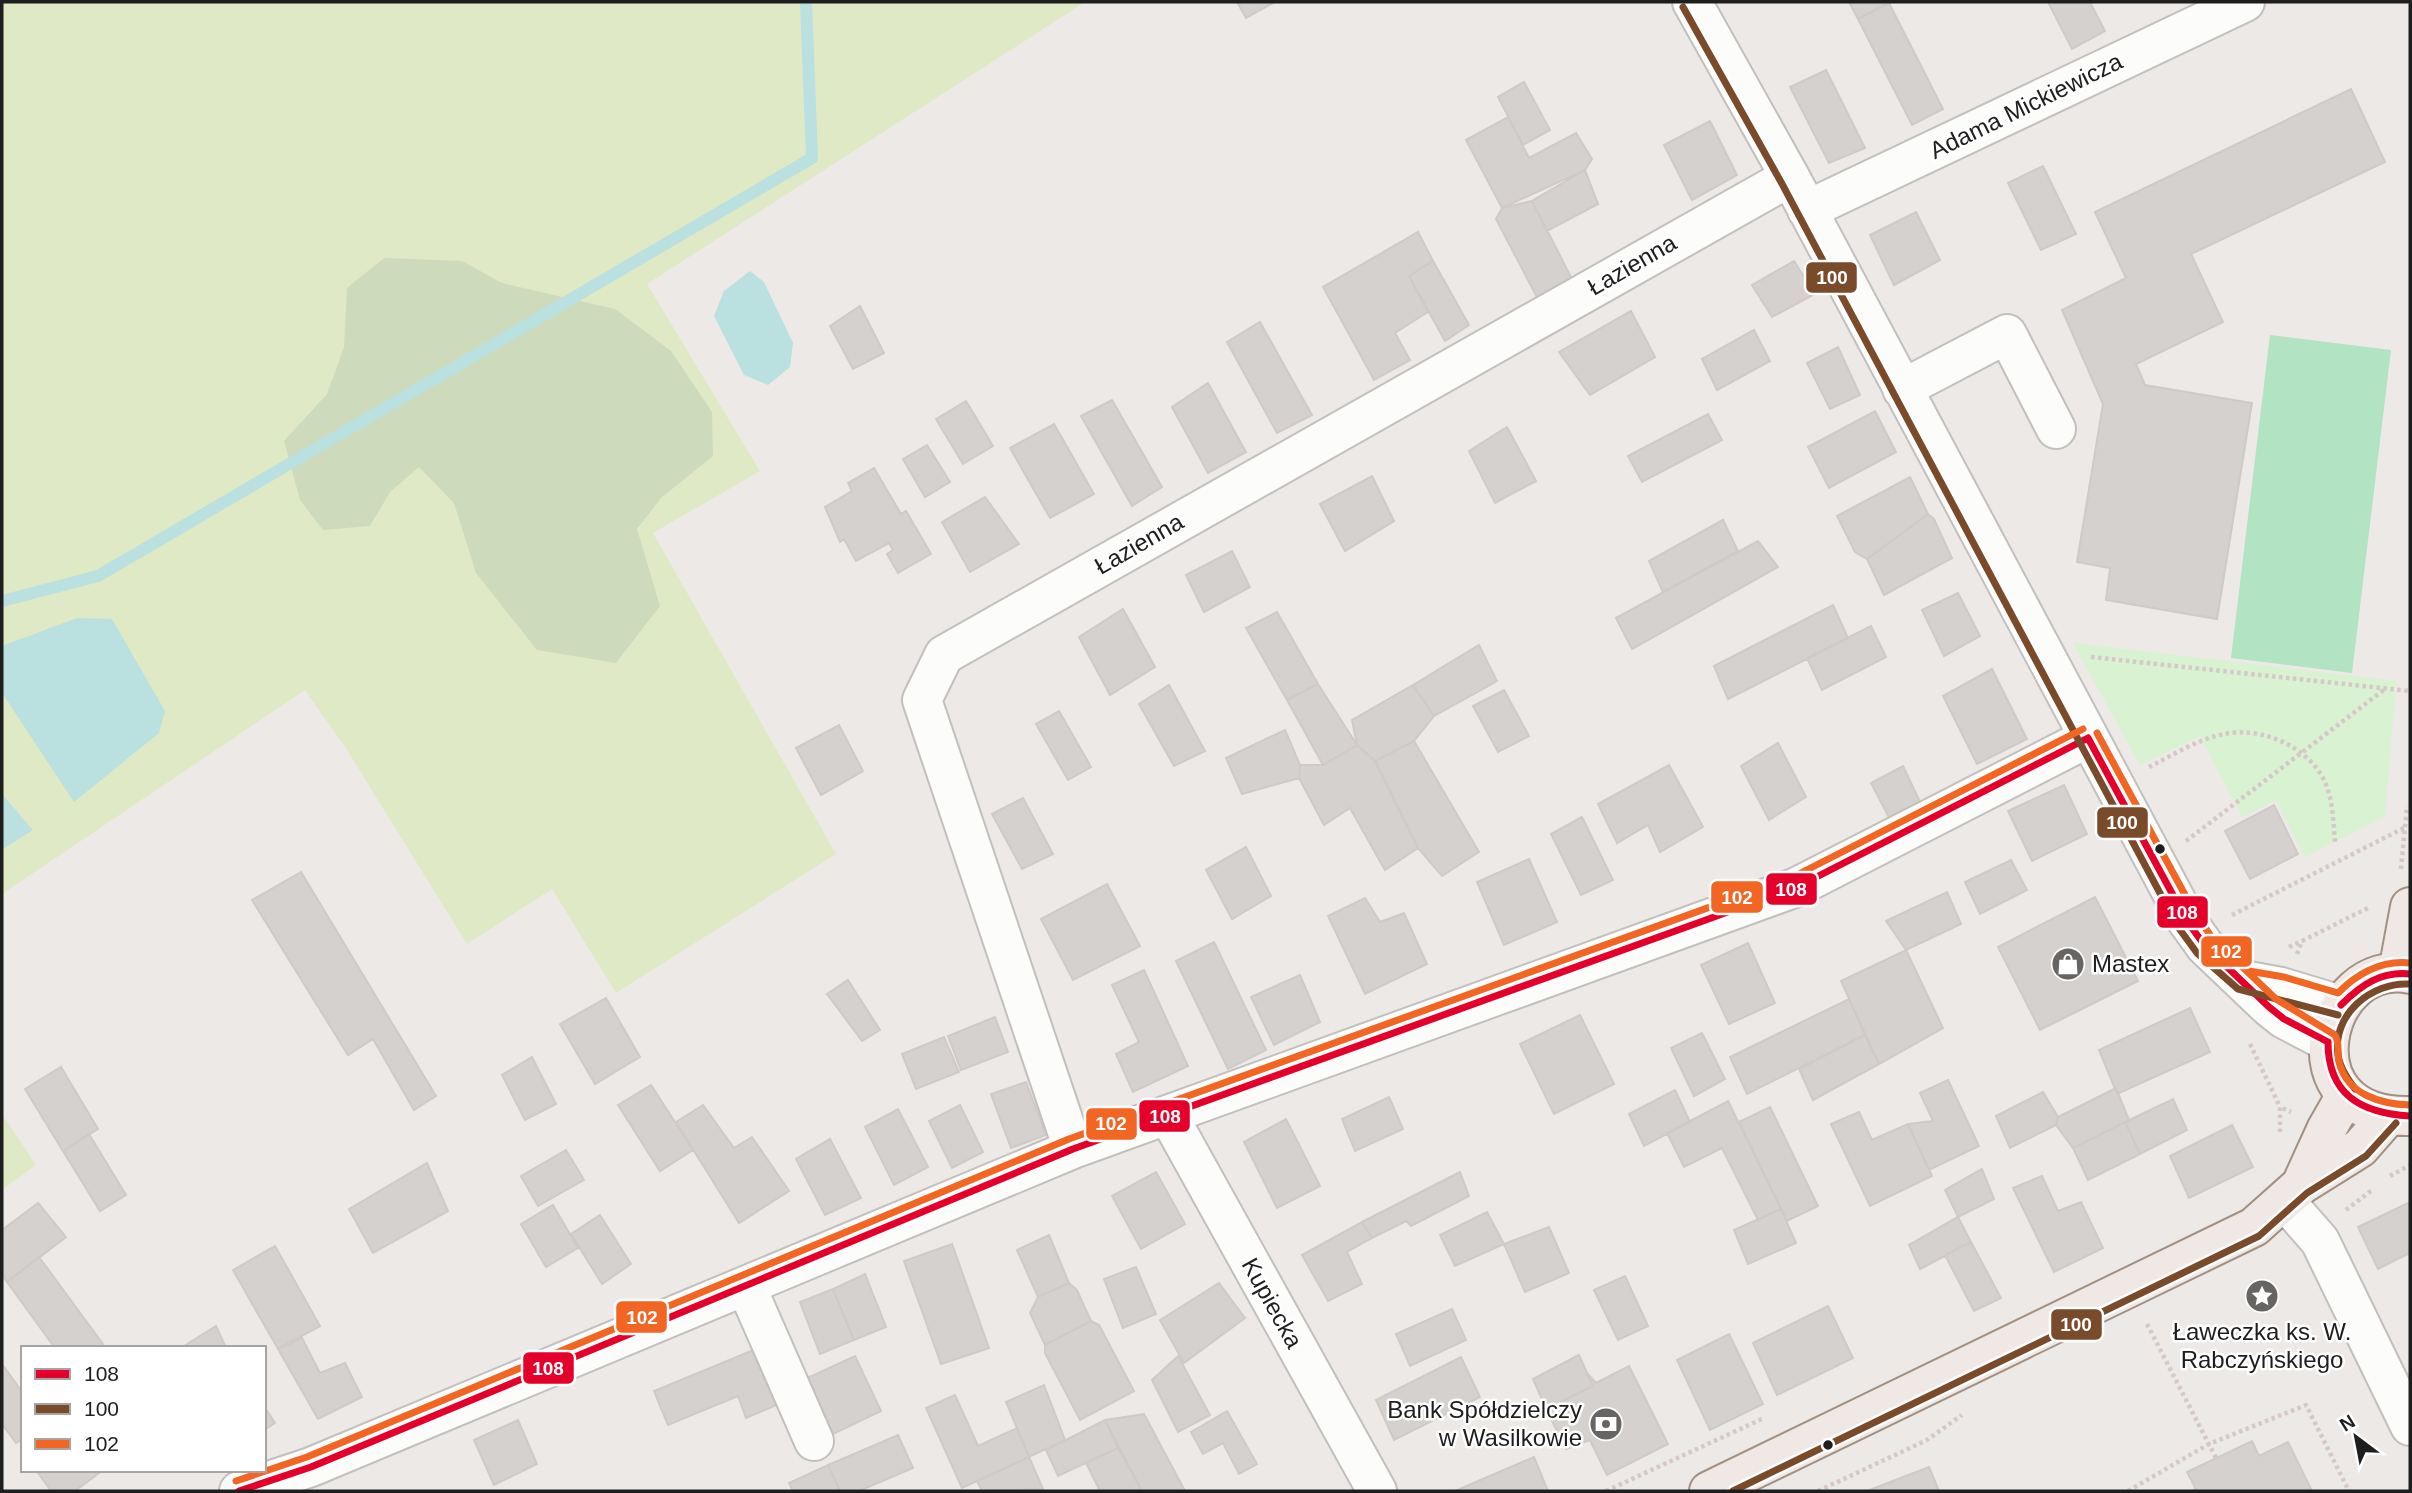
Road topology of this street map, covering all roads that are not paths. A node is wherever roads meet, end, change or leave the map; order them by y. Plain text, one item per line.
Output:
1 (1692, 2) edge
2 (2245, 2) edge
3 (1799, 194) junction
4 (1902, 389) junction
5 (2056, 429) dead end
6 (2088, 738) junction
7 (2405, 893) edge
8 (2404, 973) edge
9 (2243, 980) junction
10 (2341, 1005) junction
11 (2328, 1042) junction
12 (2346, 1095) junction
13 (1168, 1115) junction
14 (2399, 1116) edge
15 (1073, 1149) junction
16 (2294, 1193) junction
17 (746, 1286) junction
18 (2410, 1426) edge
19 (814, 1441) dead end
20 (317, 1479) edge
21 (239, 1491) edge
22 (1377, 1491) edge
23 (1709, 1491) edge

1 - 3 street
2 - 3 street, Adama Mickiewicza
3 - 4 street
3 - 15 street, Łazienna
4 - 5 street
4 - 6 street
6 - 9 street
6 - 13 street
7 - 8 main road
8 - 10 main road
9 - 10 street
9 - 11 street
10 - 11 main road
11 - 12 main road
12 - 14 main road
12 - 16 main road
13 - 15 street
13 - 22 street, Kupiecka
14 - 16 main road
15 - 17 street
16 - 18 street
16 - 23 main road
17 - 19 street
17 - 20 street
20 - 21 street

